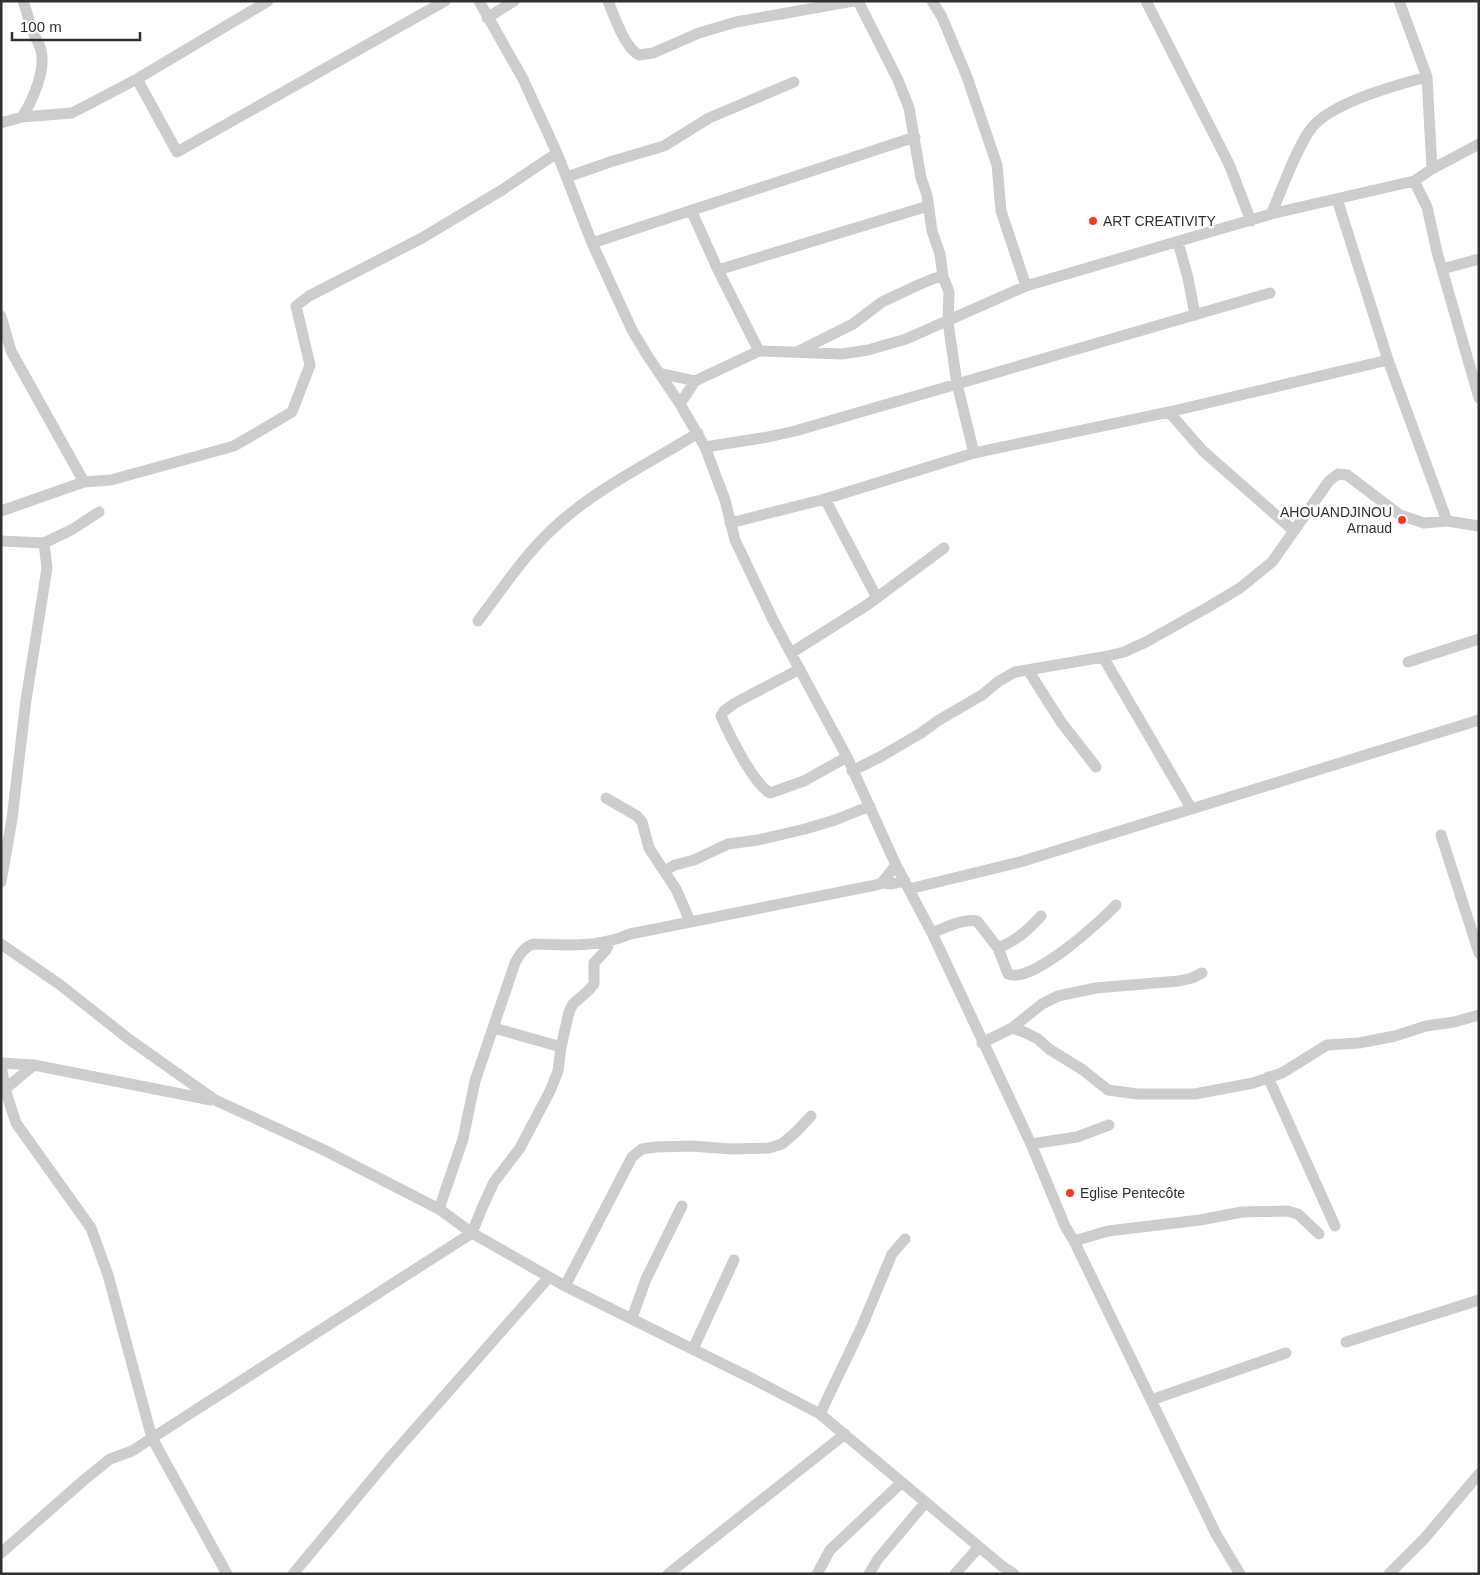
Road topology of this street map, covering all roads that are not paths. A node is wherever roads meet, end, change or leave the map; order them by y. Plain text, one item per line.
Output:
1 (24, 1) edge
2 (268, 1) edge
3 (445, 1) edge
4 (478, 1) edge
5 (514, 1) edge
6 (853, 1) edge
7 (858, 1) edge
8 (932, 1) edge
9 (1146, 1) edge
10 (1399, 1) edge
11 (612, 2) edge
12 (487, 18) junction
13 (1427, 77) junction
14 (136, 79) junction
15 (794, 82) dead end
16 (22, 117) junction
17 (1, 122) edge
18 (915, 136) junction
19 (1479, 144) edge
20 (557, 153) junction
21 (1432, 169) junction
22 (567, 177) junction
23 (1414, 181) junction
24 (1337, 199) junction
25 (928, 206) junction
26 (691, 210) junction
27 (1271, 214) junction
28 (1251, 221) junction
29 (1178, 242) junction
30 (592, 243) junction
31 (1479, 259) edge
32 (1442, 269) junction
33 (718, 270) junction
34 (943, 277) junction
35 (1026, 286) junction
36 (1270, 293) dead end
37 (1195, 315) junction
38 (1, 316) edge
39 (948, 322) junction
40 (759, 351) junction
41 (797, 352) junction
42 (1388, 360) junction
43 (659, 373) junction
44 (695, 381) junction
45 (957, 384) junction
46 (1479, 398) edge
47 (680, 404) junction
48 (1170, 412) junction
49 (698, 433) junction
50 (705, 446) junction
51 (974, 453) junction
52 (84, 482) junction
53 (825, 499) junction
54 (1, 511) edge
55 (99, 512) dead end
56 (1447, 521) junction
57 (730, 523) junction
58 (1479, 526) edge
59 (1294, 531) junction
60 (1, 541) edge
61 (44, 543) junction
62 (944, 548) dead end
63 (877, 598) junction
64 (478, 620) dead end
65 (1479, 639) edge
66 (791, 653) junction
67 (1102, 658) junction
68 (1408, 662) dead end
69 (800, 669) junction
70 (1028, 670) junction
71 (1479, 720) edge
72 (847, 757) junction
73 (1096, 767) dead end
74 (852, 771) junction
75 (606, 798) dead end
76 (870, 806) junction
77 (1192, 808) junction
78 (1442, 835) dead end
79 (896, 865) junction
80 (664, 871) junction
81 (1, 882) edge
82 (882, 882) junction
83 (907, 885) junction
84 (1116, 905) dead end
85 (1041, 916) dead end
86 (690, 921) junction
87 (932, 933) junction
88 (610, 942) junction
89 (1, 944) edge
90 (998, 948) junction
91 (1479, 953) edge
92 (1202, 973) dead end
93 (1479, 1015) edge
94 (494, 1028) junction
95 (1012, 1028) junction
96 (982, 1042) junction
97 (561, 1047) junction
98 (1, 1064) edge
99 (34, 1066) junction
100 (1268, 1077) junction
101 (3, 1089) edge
102 (215, 1100) junction
103 (810, 1116) dead end
104 (1109, 1126) dead end
105 (1031, 1144) junction
106 (682, 1206) dead end
107 (439, 1209) junction
108 (1335, 1226) dead end
109 (472, 1233) junction
110 (1319, 1234) dead end
111 (905, 1239) dead end
112 (1074, 1240) junction
113 (734, 1260) dead end
114 (549, 1277) junction
115 (565, 1286) junction
116 (1479, 1300) edge
117 (632, 1318) junction
118 (1346, 1342) dead end
119 (693, 1349) junction
120 (1286, 1353) dead end
121 (1151, 1400) junction
122 (820, 1414) junction
123 (845, 1434) junction
124 (152, 1438) junction
125 (1479, 1474) edge
126 (901, 1483) junction
127 (925, 1503) junction
128 (979, 1547) junction
129 (1, 1553) edge
130 (227, 1574) edge
131 (293, 1574) edge
132 (668, 1574) edge
133 (817, 1574) edge
134 (869, 1574) edge
135 (955, 1574) edge
136 (1014, 1574) edge
137 (1240, 1574) edge
138 (1389, 1574) edge

1 - 16 street
2 - 14 street
3 - 14 street
4 - 12 street
5 - 12 street
6 - 11 street
7 - 18 street
8 - 35 street
9 - 28 street
10 - 13 street
12 - 20 street
13 - 21 street
13 - 27 street
14 - 16 street
15 - 22 street
16 - 17 street
18 - 25 street
18 - 26 street
19 - 21 street
20 - 22 street
20 - 52 street
21 - 23 street
22 - 30 street
23 - 24 street
23 - 32 street
24 - 27 street
24 - 42 street
25 - 33 street
25 - 34 street
26 - 30 street
26 - 33 street
27 - 28 street
28 - 29 street
29 - 35 street
29 - 37 street
30 - 43 street
31 - 32 street
32 - 46 street
33 - 40 street
34 - 39 street
34 - 41 street
35 - 39 street
36 - 37 street
37 - 45 street
38 - 52 street
39 - 41 street
39 - 45 street
40 - 41 street
40 - 44 street
42 - 48 street
42 - 56 street
43 - 44 street
43 - 47 street
44 - 47 street
45 - 50 street
45 - 51 street
47 - 49 street
48 - 51 street
48 - 59 street
49 - 50 street
49 - 64 street
50 - 57 street
51 - 53 street
52 - 54 street
53 - 57 street
53 - 63 street
55 - 61 street
56 - 58 street
56 - 59 street
57 - 66 street
59 - 67 street
60 - 61 street
61 - 81 street
62 - 63 street
63 - 66 street
65 - 68 street
66 - 69 street
67 - 70 street
67 - 77 street
69 - 72 street
69 - 72 street
70 - 73 street
70 - 74 street
71 - 77 street
72 - 74 street
74 - 76 street
75 - 80 street
76 - 79 street
76 - 80 street
77 - 83 street
78 - 91 street
79 - 82 street
79 - 83 street
80 - 86 street
82 - 83 street
82 - 86 street
83 - 87 street
84 - 90 street
85 - 90 street
86 - 88 street
87 - 90 street
87 - 96 street
88 - 94 street
88 - 97 street
89 - 102 street
92 - 95 street
93 - 100 street
94 - 97 street
94 - 107 street
95 - 96 street
95 - 100 street
96 - 105 street
97 - 109 street
98 - 99 street
98 - 101 street
99 - 101 street
99 - 102 street
100 - 108 street
101 - 124 street
102 - 107 street
103 - 115 street
104 - 105 street
105 - 112 street
106 - 117 street
107 - 109 street
109 - 114 street
109 - 124 street
110 - 112 street
111 - 122 street
112 - 121 street
113 - 119 street
114 - 115 street
114 - 131 street
115 - 117 street
116 - 118 street
117 - 119 street
119 - 122 street
120 - 121 street
121 - 137 street
122 - 123 street
123 - 126 street
123 - 132 street
124 - 129 street
124 - 130 street
125 - 138 street
126 - 127 street
126 - 133 street
127 - 128 street
127 - 134 street
128 - 135 street
128 - 136 street

